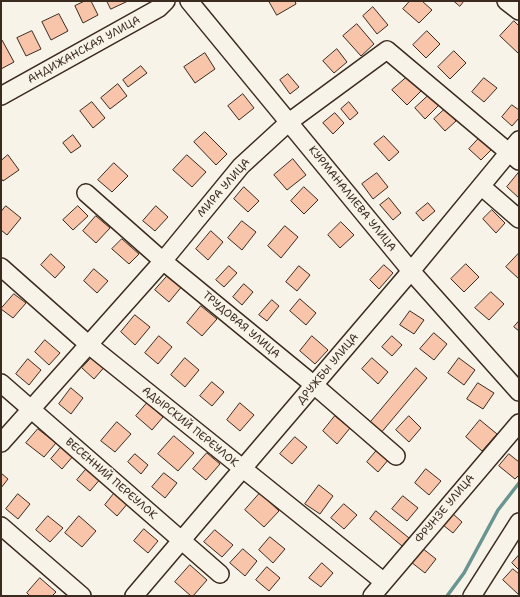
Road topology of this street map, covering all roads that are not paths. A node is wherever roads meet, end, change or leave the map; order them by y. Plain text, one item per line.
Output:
1 (166, 1) edge
2 (189, 1) edge
3 (506, 1) edge
4 (519, 12) edge
5 (1, 96) edge
6 (289, 122) junction
7 (515, 151) edge
8 (480, 186) junction
9 (86, 193) dead end
10 (519, 219) edge
11 (163, 261) junction
12 (1, 267) edge
13 (411, 271) junction
14 (89, 345) junction
15 (1, 383) edge
16 (314, 385) junction
17 (519, 392) edge
18 (31, 409) junction
19 (519, 423) edge
20 (1, 443) edge
21 (396, 456) dead end
22 (242, 469) junction
23 (519, 522) edge
24 (1, 526) edge
25 (181, 540) junction
26 (220, 574) dead end
27 (384, 582) junction
28 (82, 596) edge
29 (134, 596) edge
30 (372, 596) edge
31 (472, 596) edge

1 - 5 street, АНДИЖАНСКАЯ УЛИЦА
2 - 6 street, КУРМАНАЛИЕВА УЛИЦА
3 - 4 street
6 - 7 street, МИРА УЛИЦА
6 - 11 street, МИРА УЛИЦА
6 - 13 street, КУРМАНАЛИЕВА УЛИЦА
7 - 8 street, ДРУЖБЫ УЛИЦА
8 - 10 street
8 - 13 street, ДРУЖБЫ УЛИЦА
9 - 11 street, ТРУДОВАЯ УЛИЦА
11 - 14 street, МИРА УЛИЦА
11 - 16 street, ТРУДОВАЯ УЛИЦА
12 - 14 street, АДЫРСКИЙ ПЕРЕУЛОК
13 - 16 street, ДРУЖБЫ УЛИЦА
13 - 17 street, КУРМАНАЛИЕВА УЛИЦА
14 - 18 street, МИРА УЛИЦА
14 - 22 street, АДЫРСКИЙ ПЕРЕУЛОК
15 - 18 street, ВЕСЕННИЙ ПЕРЕУЛОК
16 - 21 street, ТРУДОВАЯ УЛИЦА
16 - 22 street, ДРУЖБЫ УЛИЦА
18 - 20 street, МИРА УЛИЦА
18 - 25 street, ВЕСЕННИЙ ПЕРЕУЛОК
19 - 27 street, ФРУНЗЕ УЛИЦА
22 - 25 street, ДРУЖБЫ УЛИЦА
22 - 27 street, АДЫРСКИЙ ПЕРЕУЛОК
23 - 31 street
24 - 28 street
25 - 26 street, ВЕСЕННИЙ ПЕРЕУЛОК
25 - 29 street, ДРУЖБЫ УЛИЦА
27 - 30 street, ФРУНЗЕ УЛИЦА

